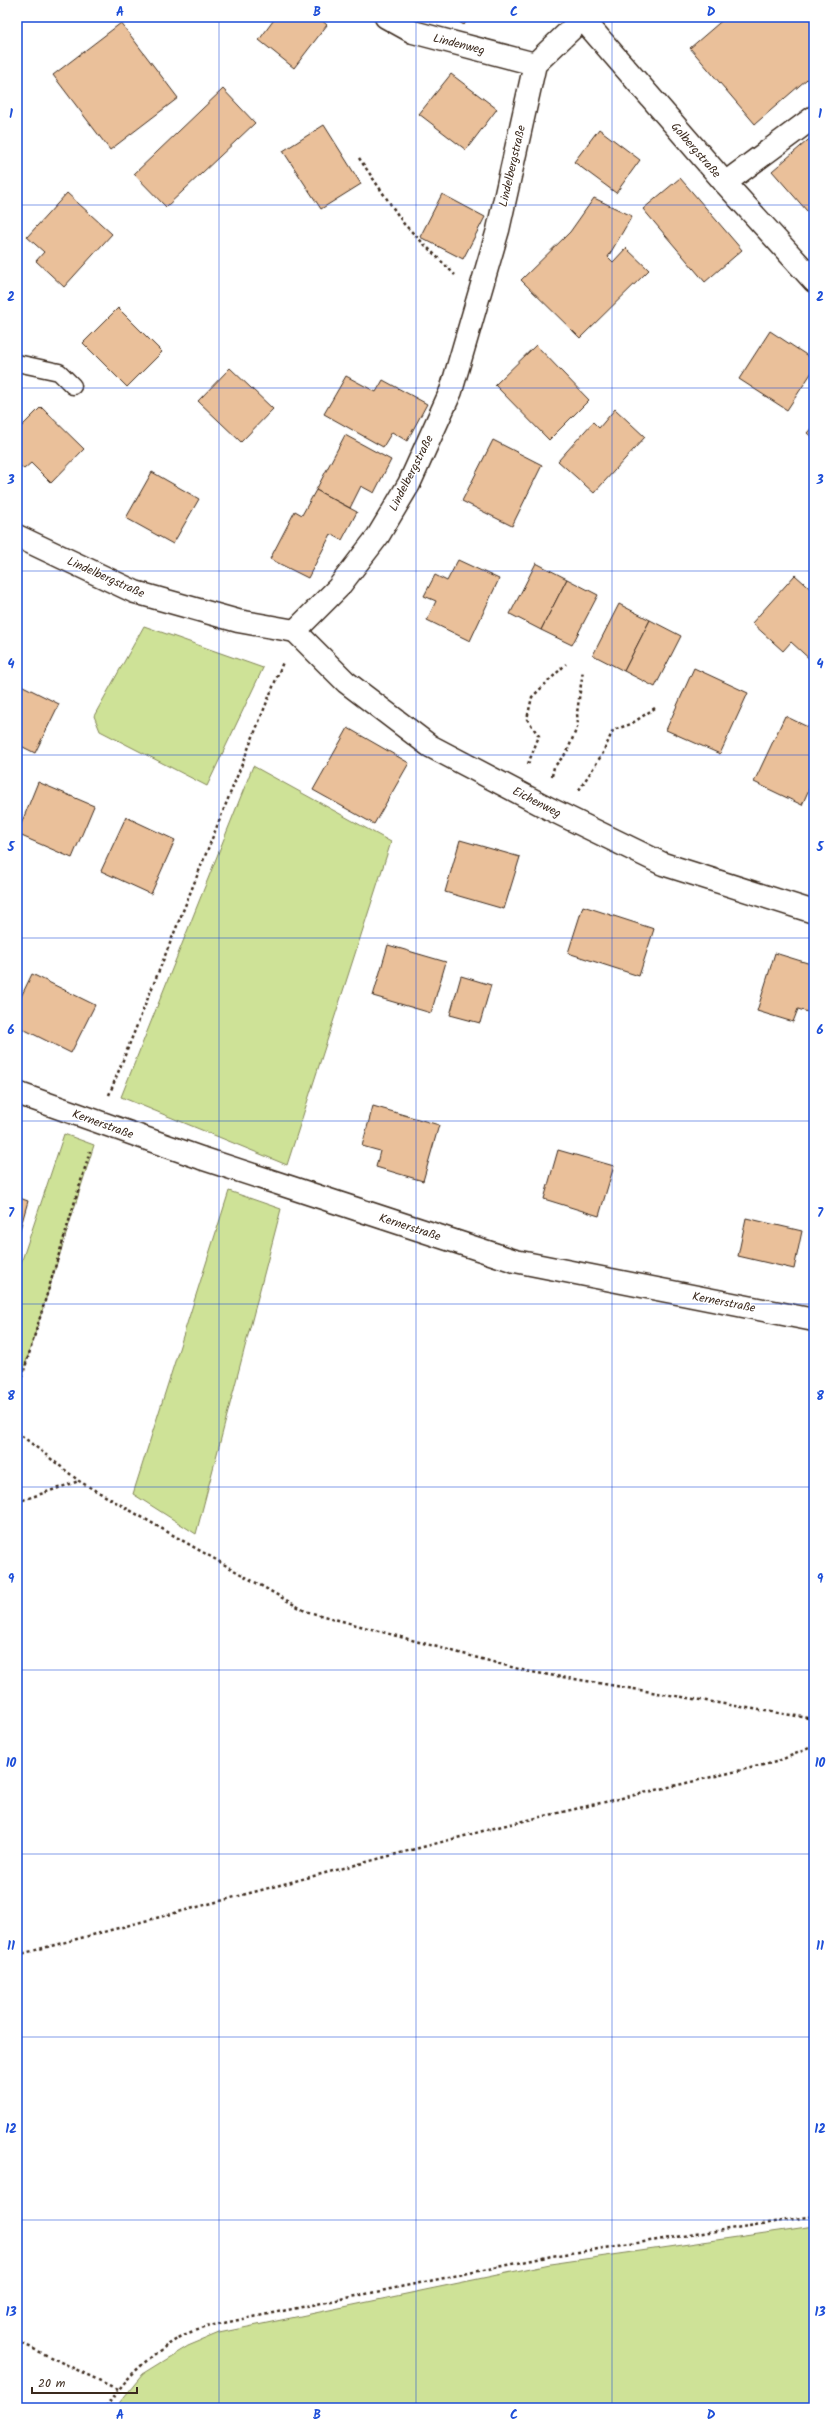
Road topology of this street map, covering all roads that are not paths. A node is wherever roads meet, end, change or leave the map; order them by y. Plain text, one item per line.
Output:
1 (386, 17) edge
2 (582, 18) edge
3 (535, 64) junction
4 (814, 117) edge
5 (725, 183) junction
6 (814, 281) edge
7 (17, 363) edge
8 (73, 386) dead end
9 (17, 536) edge
10 (295, 631) junction
11 (814, 912) edge
12 (17, 1093) edge
13 (814, 1320) edge

1 - 3 street, Lindenweg
2 - 3 street
2 - 5 street, Golbergstraße
3 - 10 street, Lindelbergstraße
4 - 5 street
5 - 6 street, Golbergstraße
7 - 8 lane
9 - 10 street, Lindelbergstraße
10 - 11 street, Eichenweg
12 - 13 street, Kernerstraße

